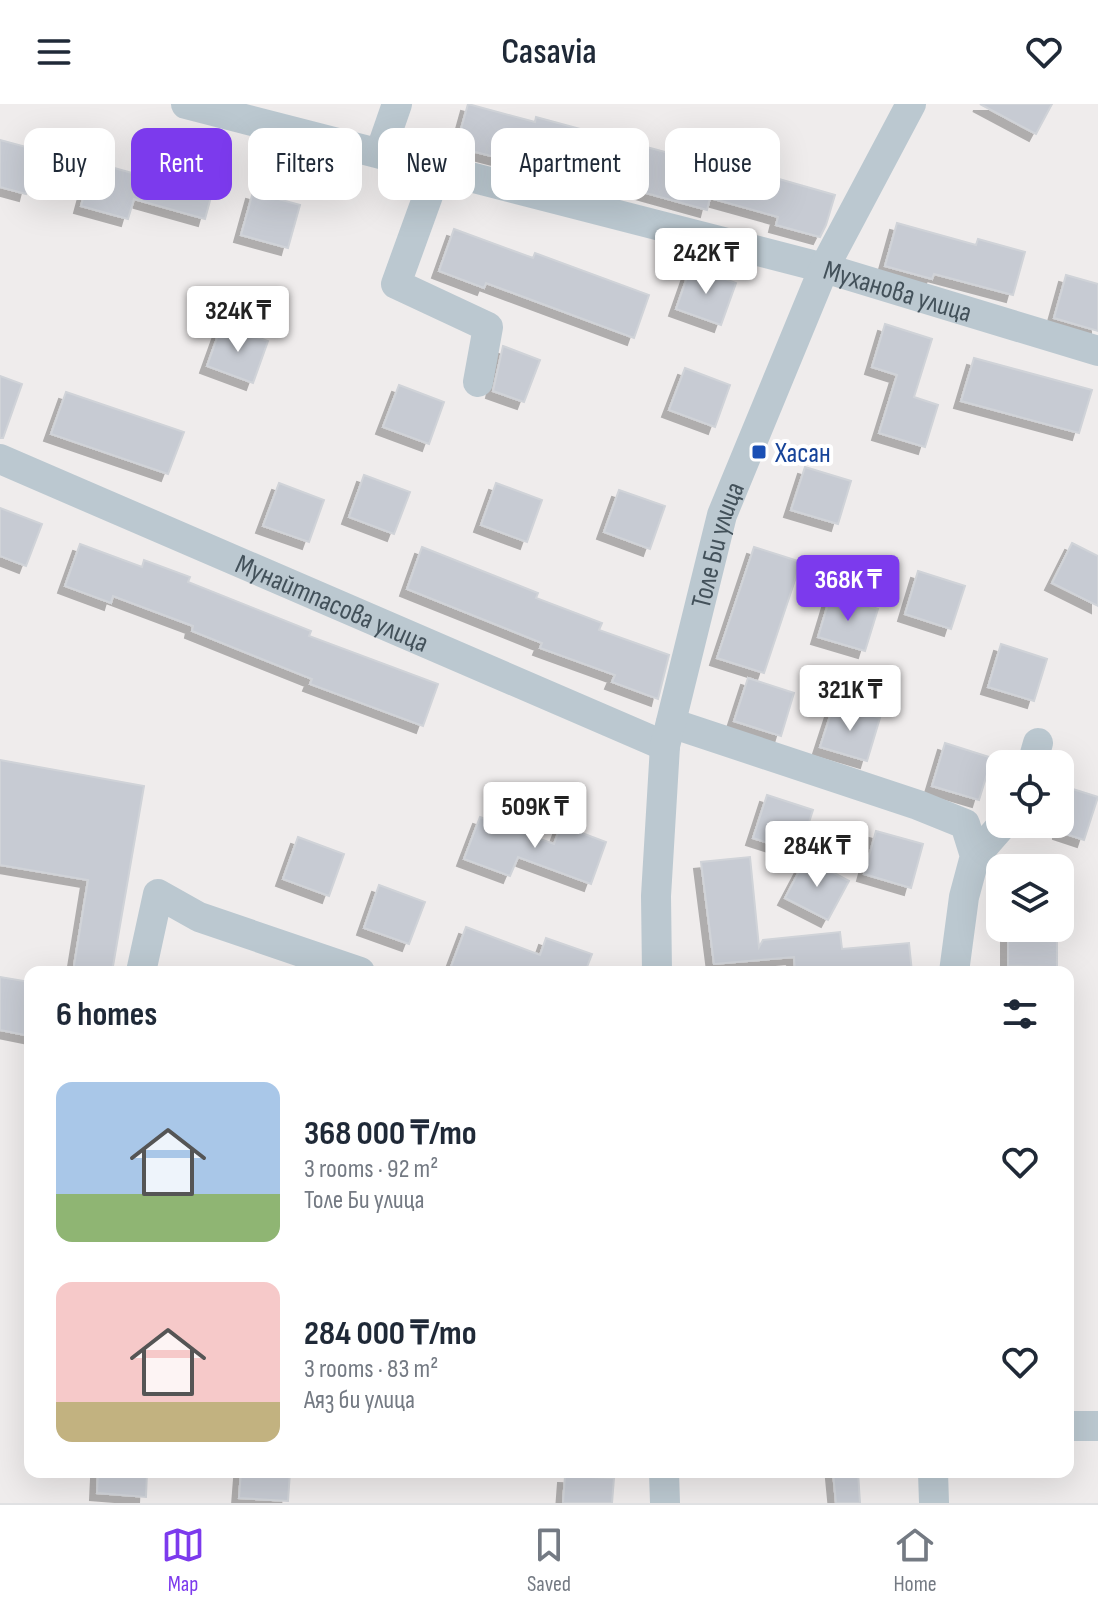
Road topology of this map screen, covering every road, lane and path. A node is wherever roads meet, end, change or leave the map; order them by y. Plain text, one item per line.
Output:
1 (186, 104) edge
2 (397, 104) edge
3 (911, 104) edge
4 (389, 128) edge
5 (378, 152) edge
6 (475, 178) edge
7 (426, 200) edge
8 (824, 268) junction
9 (1098, 351) edge
10 (478, 382) dead end
11 (0, 459) edge
12 (668, 735) junction
13 (991, 838) edge
14 (975, 856) junction
15 (142, 966) edge
16 (342, 966) edge
17 (657, 966) edge
18 (955, 966) edge
19 (1074, 1426) edge
20 (1098, 1426) edge
21 (664, 1478) edge
22 (933, 1478) edge
23 (665, 1503) edge
24 (934, 1503) edge

1 - 5 street, Муханова улица
2 - 4 street
3 - 8 street, Толе Би улица
6 - 8 street, Муханова улица
7 - 10 street
8 - 9 street, Муханова улица
8 - 12 street, Толе Би улица
11 - 12 street, Мунайтпасова улица
12 - 14 street, Мунайтпасова улица
12 - 17 street, Толе Би улица
13 - 14 street
14 - 18 street
15 - 16 street
19 - 20 street
21 - 23 street
22 - 24 street

